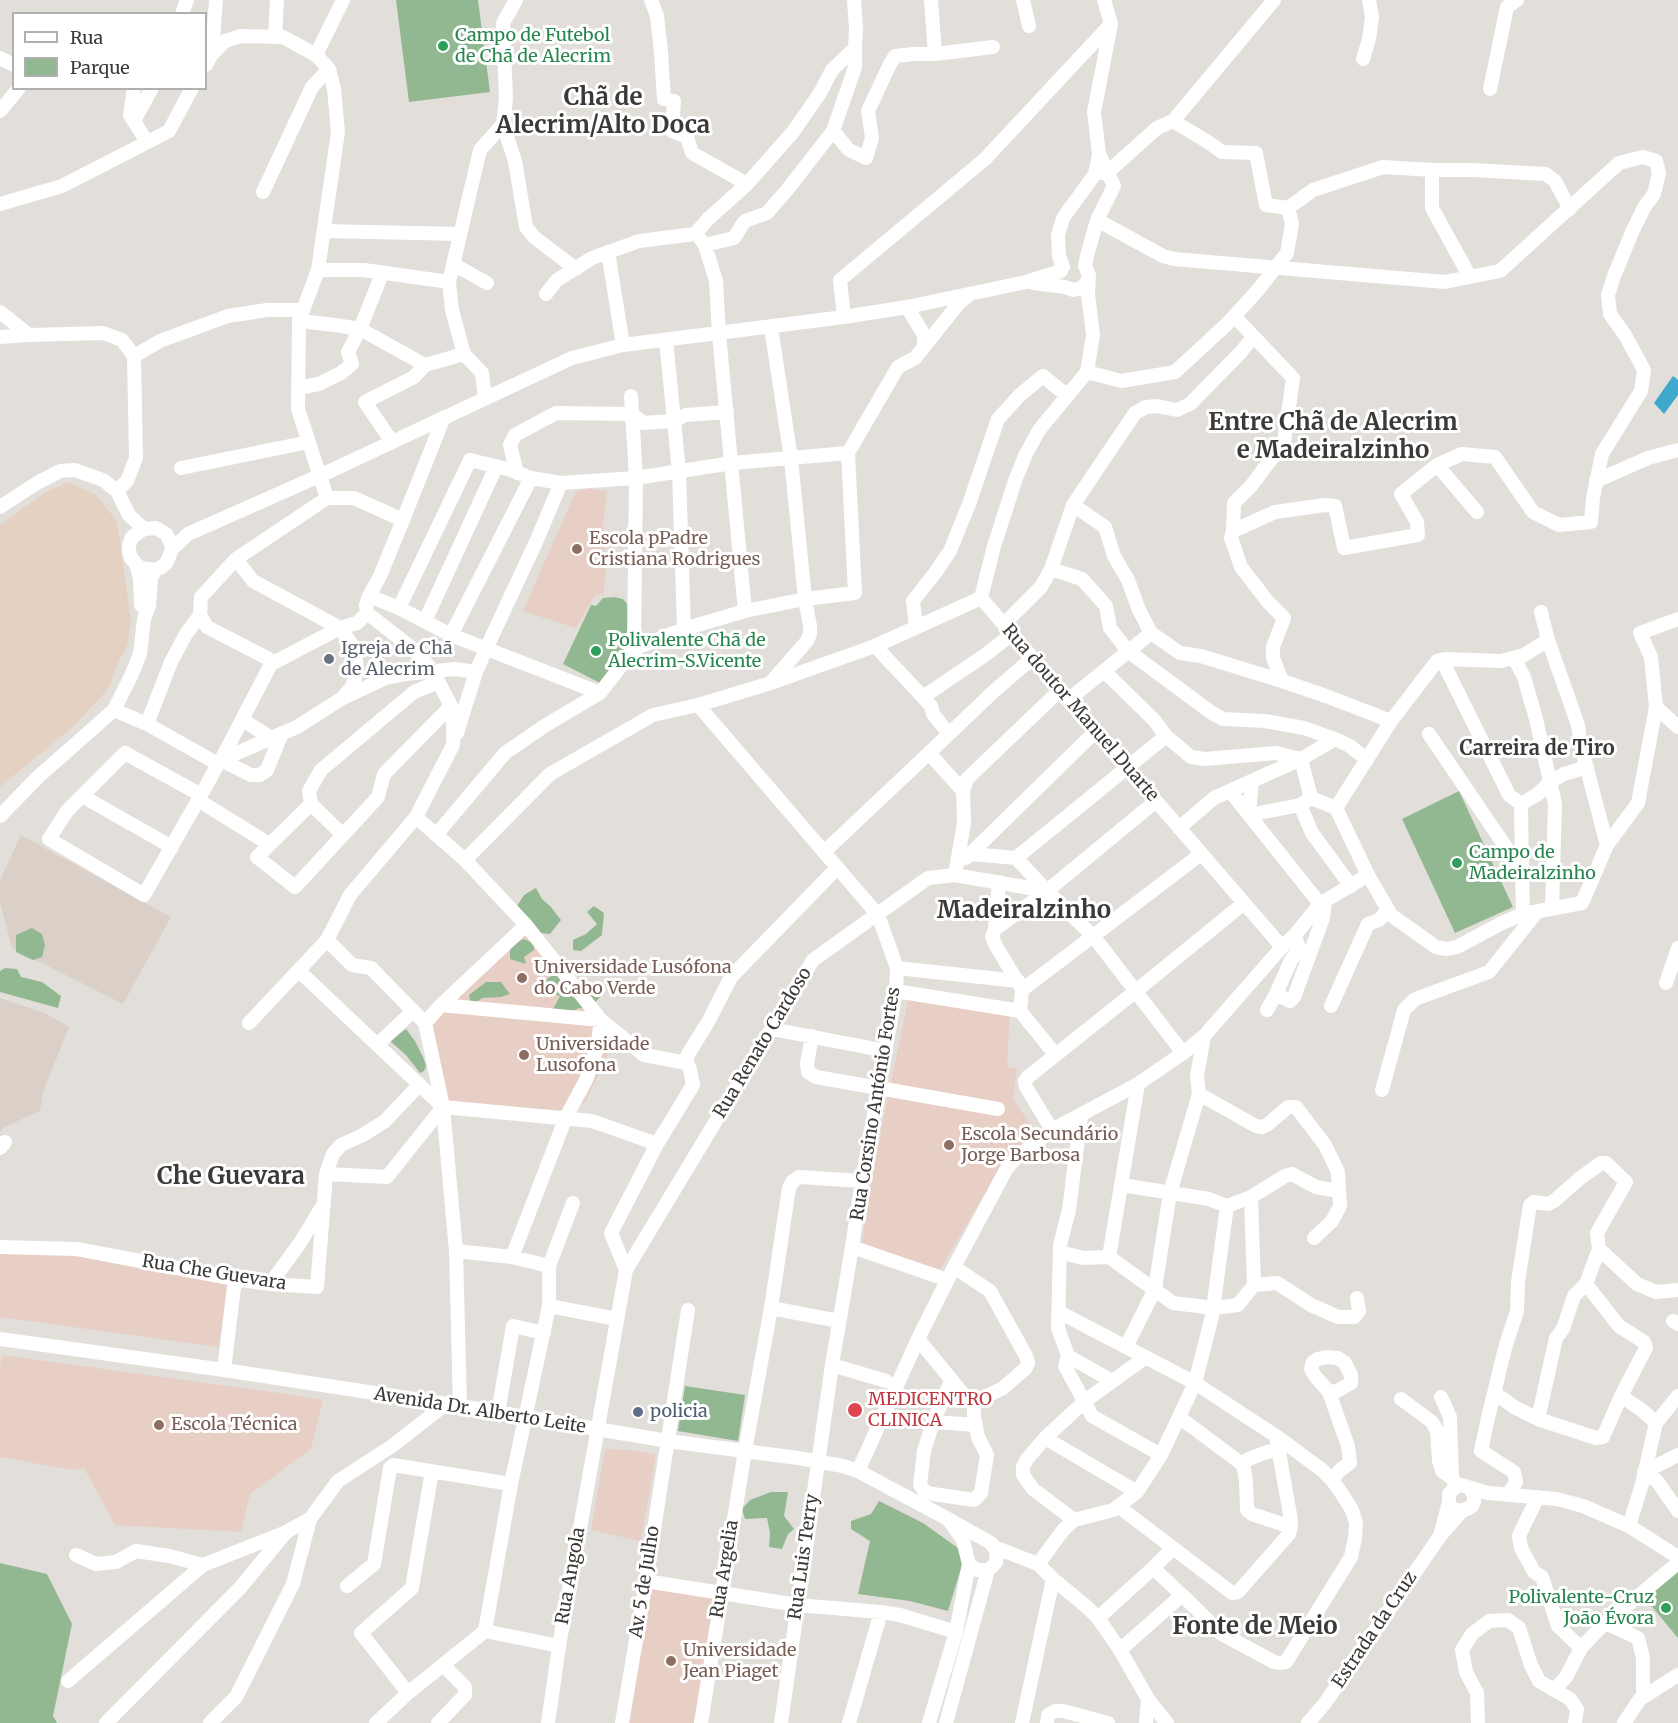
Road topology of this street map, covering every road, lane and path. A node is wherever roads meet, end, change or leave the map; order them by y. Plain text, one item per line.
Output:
1 (216, 0) edge
2 (277, 0) edge
3 (343, 0) edge
4 (516, 0) edge
5 (651, 0) edge
6 (854, 0) edge
7 (931, 0) edge
8 (1023, 0) edge
9 (1104, 0) edge
10 (1274, 0) edge
11 (1369, 0) edge
12 (1517, 0) edge
13 (1111, 24) junction
14 (1029, 26) dead end
15 (275, 37) junction
16 (993, 47) dead end
17 (855, 48) junction
18 (935, 54) junction
19 (316, 56) junction
20 (209, 59) edge
21 (1363, 59) dead end
22 (328, 69) junction
23 (1490, 89) dead end
24 (17, 90) edge
25 (134, 90) edge
26 (151, 90) edge
27 (191, 90) edge
28 (0, 111) edge
29 (134, 121) junction
30 (1173, 121) junction
31 (503, 124) junction
32 (833, 131) junction
33 (147, 142) junction
34 (1432, 170) junction
35 (1102, 173) junction
36 (747, 184) junction
37 (263, 192) dead end
38 (0, 204) edge
39 (1288, 208) junction
40 (1570, 209) junction
41 (1097, 220) junction
42 (324, 231) junction
43 (460, 234) junction
44 (695, 234) junction
45 (705, 245) junction
46 (608, 252) junction
47 (453, 264) junction
48 (1276, 267) junction
49 (1062, 268) junction
50 (576, 269) junction
51 (318, 270) junction
52 (1087, 273) junction
53 (382, 274) junction
54 (1470, 277) junction
55 (449, 282) junction
56 (1026, 282) junction
57 (487, 283) dead end
58 (1067, 288) junction
59 (546, 294) dead end
60 (970, 294) junction
61 (907, 306) junction
62 (0, 312) edge
63 (301, 316) junction
64 (1234, 316) junction
65 (844, 317) junction
66 (1090, 318) junction
67 (771, 327) junction
68 (360, 330) junction
69 (719, 334) junction
70 (29, 335) junction
71 (1253, 337) junction
72 (0, 338) edge
73 (666, 340) junction
74 (623, 345) junction
75 (924, 348) junction
76 (464, 354) junction
77 (134, 356) junction
78 (426, 366) junction
79 (1087, 372) junction
80 (298, 388) junction
81 (1068, 394) junction
82 (631, 396) dead end
83 (485, 399) junction
84 (727, 412) junction
85 (632, 414) junction
86 (444, 417) junction
87 (673, 421) junction
88 (309, 442) junction
89 (392, 442) junction
90 (1678, 450) edge
91 (848, 453) junction
92 (790, 459) junction
93 (732, 463) junction
94 (1437, 465) junction
95 (496, 467) junction
96 (181, 468) dead end
97 (517, 472) junction
98 (678, 472) junction
99 (320, 475) junction
100 (531, 478) junction
101 (636, 478) junction
102 (1596, 481) junction
103 (561, 483) junction
104 (117, 491) junction
105 (327, 498) junction
106 (1072, 505) junction
107 (0, 507) edge
108 (1477, 512) dead end
109 (403, 520) junction
110 (144, 528) junction
111 (1233, 531) junction
112 (166, 534) junction
113 (188, 534) junction
114 (132, 537) junction
115 (172, 549) junction
116 (236, 559) junction
117 (136, 564) junction
118 (1051, 569) junction
119 (155, 570) junction
120 (369, 596) junction
121 (981, 598) junction
122 (806, 599) junction
123 (399, 608) junction
124 (745, 611) junction
125 (1541, 612) dead end
126 (367, 613) junction
127 (200, 615) junction
128 (144, 619) junction
129 (1678, 619) edge
130 (425, 621) junction
131 (916, 627) junction
132 (340, 628) junction
133 (684, 629) junction
134 (1008, 629) junction
135 (1151, 633) junction
136 (451, 635) junction
137 (1548, 640) junction
138 (874, 646) junction
139 (486, 649) junction
140 (634, 649) junction
141 (1128, 651) junction
142 (1514, 657) junction
143 (1034, 660) junction
144 (1442, 660) junction
145 (271, 664) junction
146 (1104, 671) junction
147 (476, 672) junction
148 (436, 676) junction
149 (1282, 681) junction
150 (771, 683) junction
151 (600, 693) junction
152 (1064, 695) junction
153 (923, 697) junction
154 (341, 699) junction
155 (698, 705) junction
156 (451, 706) junction
157 (1656, 707) junction
158 (114, 710) junction
159 (243, 720) junction
160 (1391, 721) junction
161 (147, 724) junction
162 (1678, 727) edge
163 (1096, 731) junction
164 (949, 734) junction
165 (1429, 734) dead end
166 (276, 736) junction
167 (1166, 736) junction
168 (1335, 739) junction
169 (453, 745) junction
170 (929, 753) junction
171 (1301, 759) junction
172 (1366, 760) junction
173 (220, 762) junction
174 (1127, 767) junction
175 (1587, 767) junction
176 (1252, 781) junction
177 (1550, 782) junction
178 (963, 791) junction
179 (1230, 791) junction
180 (82, 796) junction
181 (200, 798) junction
182 (1156, 801) junction
183 (1305, 801) junction
184 (310, 804) junction
185 (1521, 804) junction
186 (1336, 808) junction
187 (1249, 815) junction
188 (0, 816) edge
189 (416, 817) junction
190 (1179, 828) junction
191 (343, 835) junction
192 (436, 835) junction
193 (269, 844) junction
194 (1607, 845) junction
195 (172, 847) junction
196 (824, 852) junction
197 (971, 854) junction
198 (1201, 854) junction
199 (1016, 858) junction
200 (465, 860) junction
201 (837, 868) junction
202 (955, 871) junction
203 (1522, 871) junction
204 (1368, 875) junction
205 (999, 882) junction
206 (1351, 886) junction
207 (1047, 891) junction
208 (1322, 902) junction
209 (1244, 903) junction
210 (1552, 909) junction
211 (1388, 910) junction
212 (1530, 913) junction
213 (878, 915) junction
214 (526, 925) junction
215 (995, 929) junction
216 (1295, 935) junction
217 (1094, 937) junction
218 (327, 940) junction
219 (1282, 947) junction
220 (1678, 948) edge
221 (897, 968) junction
222 (299, 971) junction
223 (1666, 982) dead end
224 (1020, 986) junction
225 (896, 991) junction
226 (1136, 991) junction
227 (1276, 994) junction
228 (441, 1005) junction
229 (1331, 1006) dead end
230 (1267, 1010) dead end
231 (413, 1011) junction
232 (1020, 1011) junction
233 (601, 1020) junction
234 (249, 1023) dead end
235 (425, 1023) junction
236 (772, 1029) junction
237 (813, 1036) junction
238 (1204, 1036) junction
239 (377, 1045) junction
240 (886, 1051) junction
241 (1183, 1053) junction
242 (1055, 1054) junction
243 (687, 1063) junction
244 (1138, 1084) junction
245 (419, 1085) junction
246 (879, 1089) junction
247 (1382, 1090) dead end
248 (1199, 1094) junction
249 (443, 1107) junction
250 (998, 1109) dead end
251 (1081, 1115) junction
252 (566, 1117) junction
253 (1052, 1130) junction
254 (657, 1144) junction
255 (326, 1174) junction
256 (862, 1181) junction
257 (1122, 1185) junction
258 (1338, 1191) junction
259 (1170, 1193) junction
260 (1251, 1197) junction
261 (324, 1203) junction
262 (573, 1203) dead end
263 (1227, 1206) junction
264 (1314, 1238) dead end
265 (852, 1246) junction
266 (0, 1247) edge
267 (1599, 1249) junction
268 (456, 1251) junction
269 (1060, 1252) junction
270 (512, 1257) junction
271 (1109, 1257) junction
272 (549, 1266) junction
273 (954, 1267) junction
274 (626, 1270) junction
275 (235, 1279) junction
276 (948, 1280) junction
277 (270, 1284) junction
278 (1586, 1284) junction
279 (1254, 1285) junction
280 (1155, 1289) junction
281 (1678, 1290) edge
282 (1357, 1298) dead end
283 (549, 1306) junction
284 (771, 1308) junction
285 (1214, 1308) junction
286 (688, 1310) dead end
287 (1059, 1312) junction
288 (617, 1319) junction
289 (839, 1320) junction
290 (544, 1333) junction
291 (0, 1339) edge
292 (918, 1339) junction
293 (1126, 1347) junction
294 (1068, 1356) junction
295 (1146, 1357) junction
296 (832, 1365) junction
297 (224, 1370) junction
298 (886, 1381) dead end
299 (951, 1381) junction
300 (1112, 1381) junction
301 (1195, 1383) junction
302 (1329, 1392) dead end
303 (1494, 1393) junction
304 (1621, 1396) junction
305 (1678, 1396) edge
306 (1441, 1397) dead end
307 (1401, 1399) dead end
308 (978, 1401) junction
309 (1084, 1401) junction
310 (453, 1405) junction
311 (498, 1413) junction
312 (526, 1418) junction
313 (1179, 1418) junction
314 (1538, 1419) junction
315 (933, 1422) junction
316 (1656, 1424) junction
317 (976, 1425) junction
318 (598, 1429) junction
319 (1045, 1438) junction
320 (668, 1442) junction
321 (1277, 1443) junction
322 (745, 1451) junction
323 (1161, 1455) junction
324 (1678, 1455) edge
325 (818, 1462) junction
326 (1242, 1464) junction
327 (858, 1471) junction
328 (432, 1472) junction
329 (1644, 1473) junction
330 (1332, 1480) junction
331 (511, 1484) junction
332 (1460, 1484) junction
333 (1137, 1492) junction
334 (1511, 1496) junction
335 (1538, 1497) junction
336 (1449, 1502) junction
337 (1474, 1502) junction
338 (1118, 1506) junction
339 (1462, 1511) junction
340 (1678, 1511) edge
341 (310, 1519) junction
342 (948, 1519) junction
343 (1074, 1520) junction
344 (1291, 1527) junction
345 (1629, 1527) junction
346 (286, 1532) junction
347 (1440, 1536) junction
348 (990, 1544) junction
349 (1173, 1548) junction
350 (76, 1555) dead end
351 (1678, 1557) edge
352 (967, 1559) junction
353 (1031, 1561) junction
354 (1678, 1563) edge
355 (203, 1565) junction
356 (992, 1566) junction
357 (1153, 1568) junction
358 (1053, 1579) junction
359 (646, 1581) junction
360 (347, 1586) dead end
361 (721, 1593) junction
362 (1182, 1594) junction
363 (797, 1605) junction
364 (881, 1612) junction
365 (1098, 1618) junction
366 (1605, 1623) junction
367 (485, 1631) junction
368 (956, 1632) junction
369 (559, 1646) junction
370 (1581, 1648) junction
371 (1120, 1650) junction
372 (443, 1665) junction
373 (1678, 1675) edge
374 (68, 1681) dead end
375 (1554, 1690) junction
376 (408, 1693) junction
377 (1643, 1697) junction
378 (1148, 1699) junction
379 (447, 1720) edge
380 (106, 1723) edge
381 (210, 1723) edge
382 (376, 1723) edge
383 (548, 1723) edge
384 (621, 1723) edge
385 (700, 1723) edge
386 (781, 1723) edge
387 (849, 1723) edge
388 (929, 1723) edge
389 (946, 1723) edge
390 (1022, 1723) edge
391 (1047, 1723) edge
392 (1108, 1723) edge
393 (1146, 1723) edge
394 (1167, 1723) edge
395 (1308, 1723) edge
396 (1478, 1723) edge
397 (1575, 1723) edge
398 (1624, 1723) edge

1 - 20 street
2 - 15 street
3 - 19 street
4 - 31 street
5 - 36 street
6 - 17 street
7 - 18 street
8 - 14 street
9 - 13 street
10 - 30 street
11 - 21 street
12 - 23 street
13 - 35 street
13 - 65 street
15 - 19 street
15 - 20 street
16 - 18 street
17 - 32 street
17 - 36 street
18 - 32 street
19 - 22 street
22 - 37 street
22 - 42 street
24 - 28 street
25 - 29 street
26 - 29 street
27 - 33 street
29 - 33 street
30 - 35 street
30 - 39 street
31 - 43 street
31 - 50 street
32 - 45 street
33 - 38 street
34 - 39 street
34 - 40 street
34 - 54 street
35 - 41 street
35 - 49 street
36 - 44 street
39 - 48 street
40 - 54 street
40 - 102 street
41 - 48 street
41 - 52 street
42 - 43 street
42 - 51 street
43 - 47 street
44 - 45 street
44 - 46 street
45 - 69 street
46 - 50 street
46 - 74 street
47 - 55 street
47 - 57 street
48 - 54 street
48 - 64 street
49 - 52 street
49 - 56 street
49 - 58 street
50 - 59 street
51 - 53 street
51 - 63 street
52 - 58 street
52 - 66 street
53 - 55 street
53 - 68 street
55 - 76 street
56 - 58 street
56 - 60 street
58 - 66 street
60 - 61 street
60 - 75 street
61 - 65 street
61 - 75 street
62 - 70 street
63 - 68 street
63 - 77 street
63 - 80 street
64 - 71 street
64 - 79 street
65 - 67 street
66 - 79 street
67 - 69 street
67 - 92 street
68 - 78 street
68 - 80 street
69 - 73 street
69 - 84 street
70 - 72 street
70 - 77 street
71 - 106 street
71 - 111 street
73 - 74 street
73 - 87 street
74 - 83 street
75 - 91 street
76 - 78 street
76 - 83 street
77 - 104 street
78 - 89 street
79 - 81 street
80 - 88 street
81 - 121 street
81 - 131 street
82 - 85 street
83 - 86 street
84 - 87 street
84 - 93 street
85 - 87 street
85 - 97 street
85 - 101 street
86 - 89 street
86 - 109 street
87 - 98 street
88 - 96 street
88 - 99 street
89 - 99 street
90 - 102 street
91 - 92 street
91 - 122 street
92 - 93 street
92 - 122 street
93 - 98 street
93 - 124 street
94 - 102 street
94 - 108 street
94 - 111 street
95 - 97 street
95 - 123 street
95 - 130 street
97 - 100 street
98 - 101 street
98 - 133 street
99 - 105 street
99 - 113 street
100 - 103 street
100 - 136 street
101 - 103 street
101 - 140 street
103 - 139 street
104 - 107 street
104 - 110 street
104 - 114 street
105 - 109 street
105 - 116 street
106 - 118 street
106 - 135 street
109 - 120 street
110 - 112 street
110 - 114 street
111 - 149 street
112 - 113 street
112 - 115 street
113 - 115 street
114 - 117 street
115 - 119 street
116 - 127 street
116 - 132 street
117 - 119 street
117 - 128 street
118 - 134 street
118 - 141 street
119 - 128 street
120 - 123 street
120 - 126 street
121 - 131 street
121 - 134 street, Rua doutor Manuel Duarte
122 - 124 street
122 - 150 street
123 - 130 street
124 - 133 street
125 - 137 street
126 - 132 street
126 - 148 street
127 - 145 street
127 - 161 street
128 - 158 street
129 - 157 street
130 - 136 street
131 - 138 street
132 - 145 street
132 - 154 street
133 - 140 street
134 - 143 street, Rua doutor Manuel Duarte
134 - 153 street
135 - 141 street
135 - 149 street
136 - 139 street
137 - 142 street
137 - 175 street
138 - 150 street
138 - 153 street
139 - 147 street
139 - 151 street
140 - 151 street
141 - 146 street
141 - 168 street
142 - 144 street
142 - 177 street
143 - 152 street, Rua doutor Manuel Duarte
143 - 164 street
144 - 160 street
144 - 185 street
145 - 159 street
146 - 152 street
146 - 167 street
147 - 148 street
147 - 169 street
148 - 154 street
148 - 156 street
148 - 184 street
149 - 160 street
150 - 155 street
151 - 192 street
152 - 163 street, Rua doutor Manuel Duarte
152 - 178 street
153 - 164 street
154 - 166 street
155 - 196 street, Rua Corsino António Fortes
155 - 200 street
156 - 169 street
156 - 191 street
157 - 162 street
157 - 194 street
158 - 161 street
158 - 188 street
159 - 166 street
159 - 173 street
160 - 172 street
161 - 173 street
163 - 174 street, Rua doutor Manuel Duarte
163 - 197 street
164 - 170 street
165 - 203 street
166 - 173 street
166 - 173 street
167 - 171 street
167 - 174 street
168 - 171 street
168 - 172 street
169 - 189 street
170 - 178 street
170 - 196 street
171 - 176 street
171 - 183 street
172 - 186 street
173 - 181 street
174 - 182 street, Rua doutor Manuel Duarte
174 - 199 street
175 - 177 street
175 - 194 street
176 - 179 street
176 - 187 street
177 - 185 street
177 - 210 street
178 - 202 street
179 - 187 street
179 - 190 street
180 - 181 street
180 - 195 street
180 - 195 street
181 - 193 street
181 - 195 street
182 - 190 street, Rua doutor Manuel Duarte
182 - 207 street
183 - 186 street
183 - 187 street
183 - 206 street
184 - 191 street
184 - 193 street
185 - 203 street
186 - 204 street
187 - 208 street
189 - 192 street
189 - 218 street
190 - 198 street, Rua doutor Manuel Duarte
191 - 193 street
192 - 200 street
194 - 210 street
196 - 201 street, Rua Corsino António Fortes
197 - 199 street
197 - 202 street
198 - 209 street, Rua doutor Manuel Duarte
198 - 217 street
199 - 207 street
200 - 214 street
201 - 213 street, Rua Corsino António Fortes
201 - 243 street
202 - 205 street, Rua Renato Cardoso
202 - 213 street, Rua Renato Cardoso
203 - 212 street
204 - 206 street
204 - 211 street
205 - 207 street, Rua Renato Cardoso
205 - 215 street
206 - 208 street
207 - 215 street
207 - 217 street
208 - 216 street
208 - 227 street
209 - 219 street, Rua doutor Manuel Duarte
209 - 226 street
210 - 212 street
211 - 212 street
211 - 229 street
212 - 247 street
213 - 221 street, Rua Corsino António Fortes
213 - 236 street, Rua Renato Cardoso
214 - 228 street
214 - 233 street
215 - 224 street
216 - 219 street
216 - 227 street
217 - 224 street
217 - 226 street
218 - 222 street
218 - 231 street
219 - 238 street
220 - 223 street
221 - 224 street
221 - 225 street, Rua Corsino António Fortes
222 - 234 street
222 - 239 street
224 - 232 street
225 - 232 street
225 - 240 street, Rua Corsino António Fortes
226 - 241 street
226 - 242 street
227 - 230 street
228 - 233 street
228 - 235 street
231 - 235 street
231 - 239 street
232 - 242 street
233 - 243 street
233 - 252 street
235 - 249 street
236 - 237 street
236 - 274 street, Rua Renato Cardoso
237 - 240 street
237 - 246 street
238 - 241 street
238 - 248 street
239 - 245 street
240 - 246 street, Rua Corsino António Fortes
241 - 244 street
242 - 253 street
243 - 254 street
244 - 251 street
244 - 257 street
245 - 249 street
245 - 255 street, Rua Che Guevara
246 - 250 street
246 - 256 street, Rua Corsino António Fortes
248 - 258 street
248 - 259 street
249 - 252 street
249 - 255 street
249 - 268 street
251 - 253 street
251 - 269 street
252 - 254 street
252 - 270 street
253 - 273 street
254 - 274 street
255 - 261 street, Rua Che Guevara
256 - 265 street, Rua Corsino António Fortes
256 - 284 street, Rua Argelia
257 - 259 street
257 - 271 street
258 - 260 street
258 - 264 street
259 - 263 street
259 - 280 street
260 - 263 street
260 - 279 street
261 - 277 street
261 - 277 street, Rua Che Guevara
262 - 272 street
263 - 285 street
265 - 276 street
265 - 289 street, Rua Corsino António Fortes
266 - 275 street, Rua Che Guevara
267 - 278 street
267 - 281 street
267 - 303 street
268 - 270 street
268 - 310 street
269 - 271 street
269 - 287 street
270 - 272 street
271 - 280 street
272 - 283 street
273 - 276 street
273 - 308 street
274 - 288 street, Rua Renato Cardoso
275 - 277 street, Rua Che Guevara
275 - 297 street
276 - 292 street
278 - 304 street
278 - 314 street
279 - 282 street
279 - 285 street
280 - 285 street
280 - 293 street
283 - 288 street
283 - 290 street
284 - 289 street
284 - 322 street, Rua Argelia
285 - 301 street
286 - 320 street, Av. 5 de Julho
287 - 293 street
287 - 294 street
288 - 318 street, Rua Renato Cardoso
289 - 296 street, Rua Corsino António Fortes
290 - 311 street
290 - 312 street
291 - 297 street, Avenida Dr. Alberto Leite
292 - 299 street
292 - 327 street
293 - 295 street
294 - 300 street
294 - 309 street
295 - 300 street
295 - 301 street
296 - 298 street
296 - 325 street, Rua Corsino António Fortes
297 - 310 street, Avenida Dr. Alberto Leite
299 - 308 street
299 - 315 street
300 - 309 street
301 - 313 street
301 - 321 street
302 - 330 street
303 - 314 street
303 - 334 street
304 - 314 street
304 - 316 street
305 - 316 street
306 - 332 street
307 - 332 street
308 - 317 street
309 - 319 street
309 - 323 street
310 - 311 street, Avenida Dr. Alberto Leite
310 - 341 street
311 - 312 street, Avenida Dr. Alberto Leite
312 - 318 street, Avenida Dr. Alberto Leite
312 - 331 street
313 - 323 street
313 - 326 street
315 - 317 street
315 - 317 street
316 - 329 street
318 - 320 street, Avenida Dr. Alberto Leite
318 - 369 street, Rua Angola
319 - 333 street
319 - 343 street
320 - 322 street, Avenida Dr. Alberto Leite
320 - 359 street, Av. 5 de Julho
321 - 326 street
321 - 330 street
321 - 344 street
322 - 325 street, Avenida Dr. Alberto Leite
322 - 361 street, Rua Argelia
323 - 333 street
324 - 329 street
325 - 327 street, Avenida Dr. Alberto Leite
325 - 363 street, Rua Luis Terry
326 - 344 street
327 - 342 street, Avenida Dr. Alberto Leite
328 - 331 street
328 - 360 street
328 - 376 street
329 - 340 street
329 - 345 street
330 - 362 street
331 - 367 street
332 - 334 street
332 - 336 street
332 - 337 street
333 - 338 street
334 - 335 street
334 - 337 street
335 - 345 street
335 - 370 street
336 - 339 street
336 - 347 street, Estrada da Cruz
337 - 339 street
338 - 343 street
338 - 349 street
339 - 347 street, Estrada da Cruz
341 - 346 street
341 - 381 street
342 - 348 street, Avenida Dr. Alberto Leite
342 - 352 street, Avenida Dr. Alberto Leite
343 - 353 street
344 - 349 street
345 - 351 street
346 - 355 street
346 - 380 street
347 - 395 street, Estrada da Cruz
348 - 352 street
348 - 353 street
348 - 356 street
349 - 357 street
350 - 355 street
352 - 356 street
352 - 368 street
353 - 356 street
353 - 358 street
354 - 366 street
355 - 374 street
356 - 389 street
357 - 362 street
357 - 365 street
358 - 365 street
358 - 390 street
359 - 361 street
359 - 384 street, Av. 5 de Julho
361 - 363 street
361 - 385 street, Rua Argelia
362 - 371 street
363 - 364 street
363 - 386 street, Rua Luis Terry
364 - 368 street
364 - 387 street
365 - 371 street
366 - 370 street
366 - 377 street
367 - 369 street
367 - 372 street
368 - 388 street
369 - 383 street, Rua Angola
370 - 375 street
371 - 378 street
372 - 376 street
372 - 379 street
373 - 377 street
375 - 396 street
375 - 397 street
376 - 382 street
377 - 398 street
378 - 393 street
378 - 394 street
391 - 392 street

